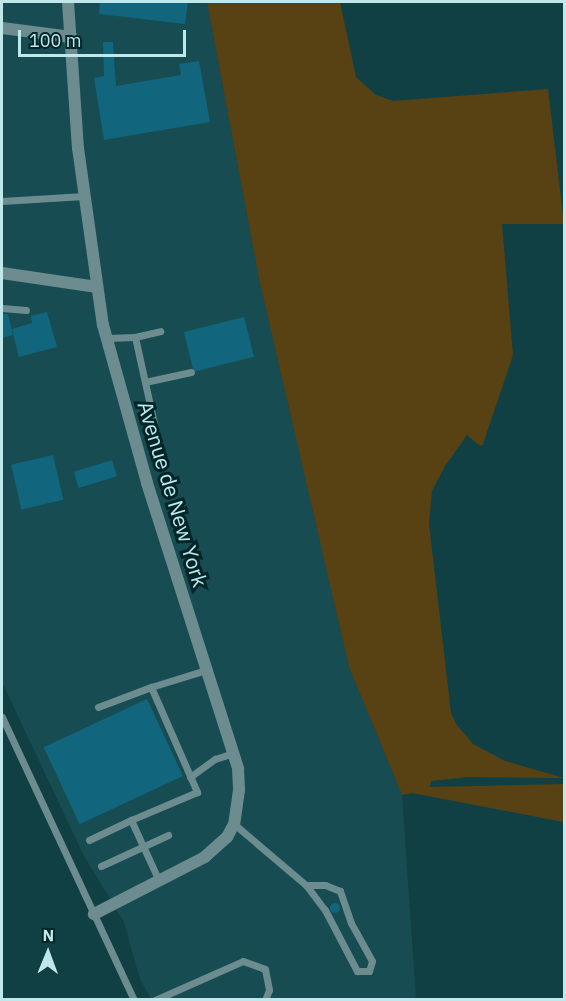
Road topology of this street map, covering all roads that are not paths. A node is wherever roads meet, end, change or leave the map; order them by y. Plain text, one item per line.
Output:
1 (68, 2) edge
2 (2, 28) edge
3 (71, 37) junction
4 (84, 196) junction
5 (2, 201) edge
6 (2, 273) edge
7 (97, 287) junction
8 (2, 308) edge
9 (26, 310) dead end
10 (160, 331) dead end
11 (107, 338) junction
12 (135, 338) junction
13 (191, 372) dead end
14 (145, 382) junction
15 (155, 429) dead end
16 (206, 670) junction
17 (151, 687) junction
18 (98, 707) dead end
19 (2, 717) edge
20 (232, 753) junction
21 (190, 777) junction
22 (131, 820) junction
23 (234, 824) junction
24 (168, 835) dead end
25 (89, 840) dead end
26 (143, 846) junction
27 (101, 866) dead end
28 (159, 881) junction
29 (306, 885) junction
30 (94, 914) junction
31 (134, 999) edge
32 (154, 999) edge
33 (265, 999) edge

1 - 3 street, Avenue de New York
2 - 3 street
3 - 4 street, Avenue de New York
4 - 5 lane
4 - 7 street, Avenue de New York
6 - 7 street
7 - 11 street, Avenue de New York
8 - 9 lane
10 - 12 lane
11 - 12 lane
11 - 16 street, Avenue de New York
12 - 14 lane
13 - 14 lane
14 - 15 lane
16 - 17 lane
16 - 20 street, Avenue de New York
17 - 18 lane
17 - 21 lane
19 - 30 lane
20 - 21 lane
20 - 23 street, Avenue de New York
21 - 22 lane
22 - 25 lane
22 - 26 lane
23 - 28 street, Avenue de New York
23 - 29 lane
24 - 26 lane
26 - 27 lane
26 - 28 lane
28 - 30 street, Avenue de New York
29 - 29 lane
30 - 31 lane
32 - 33 lane

